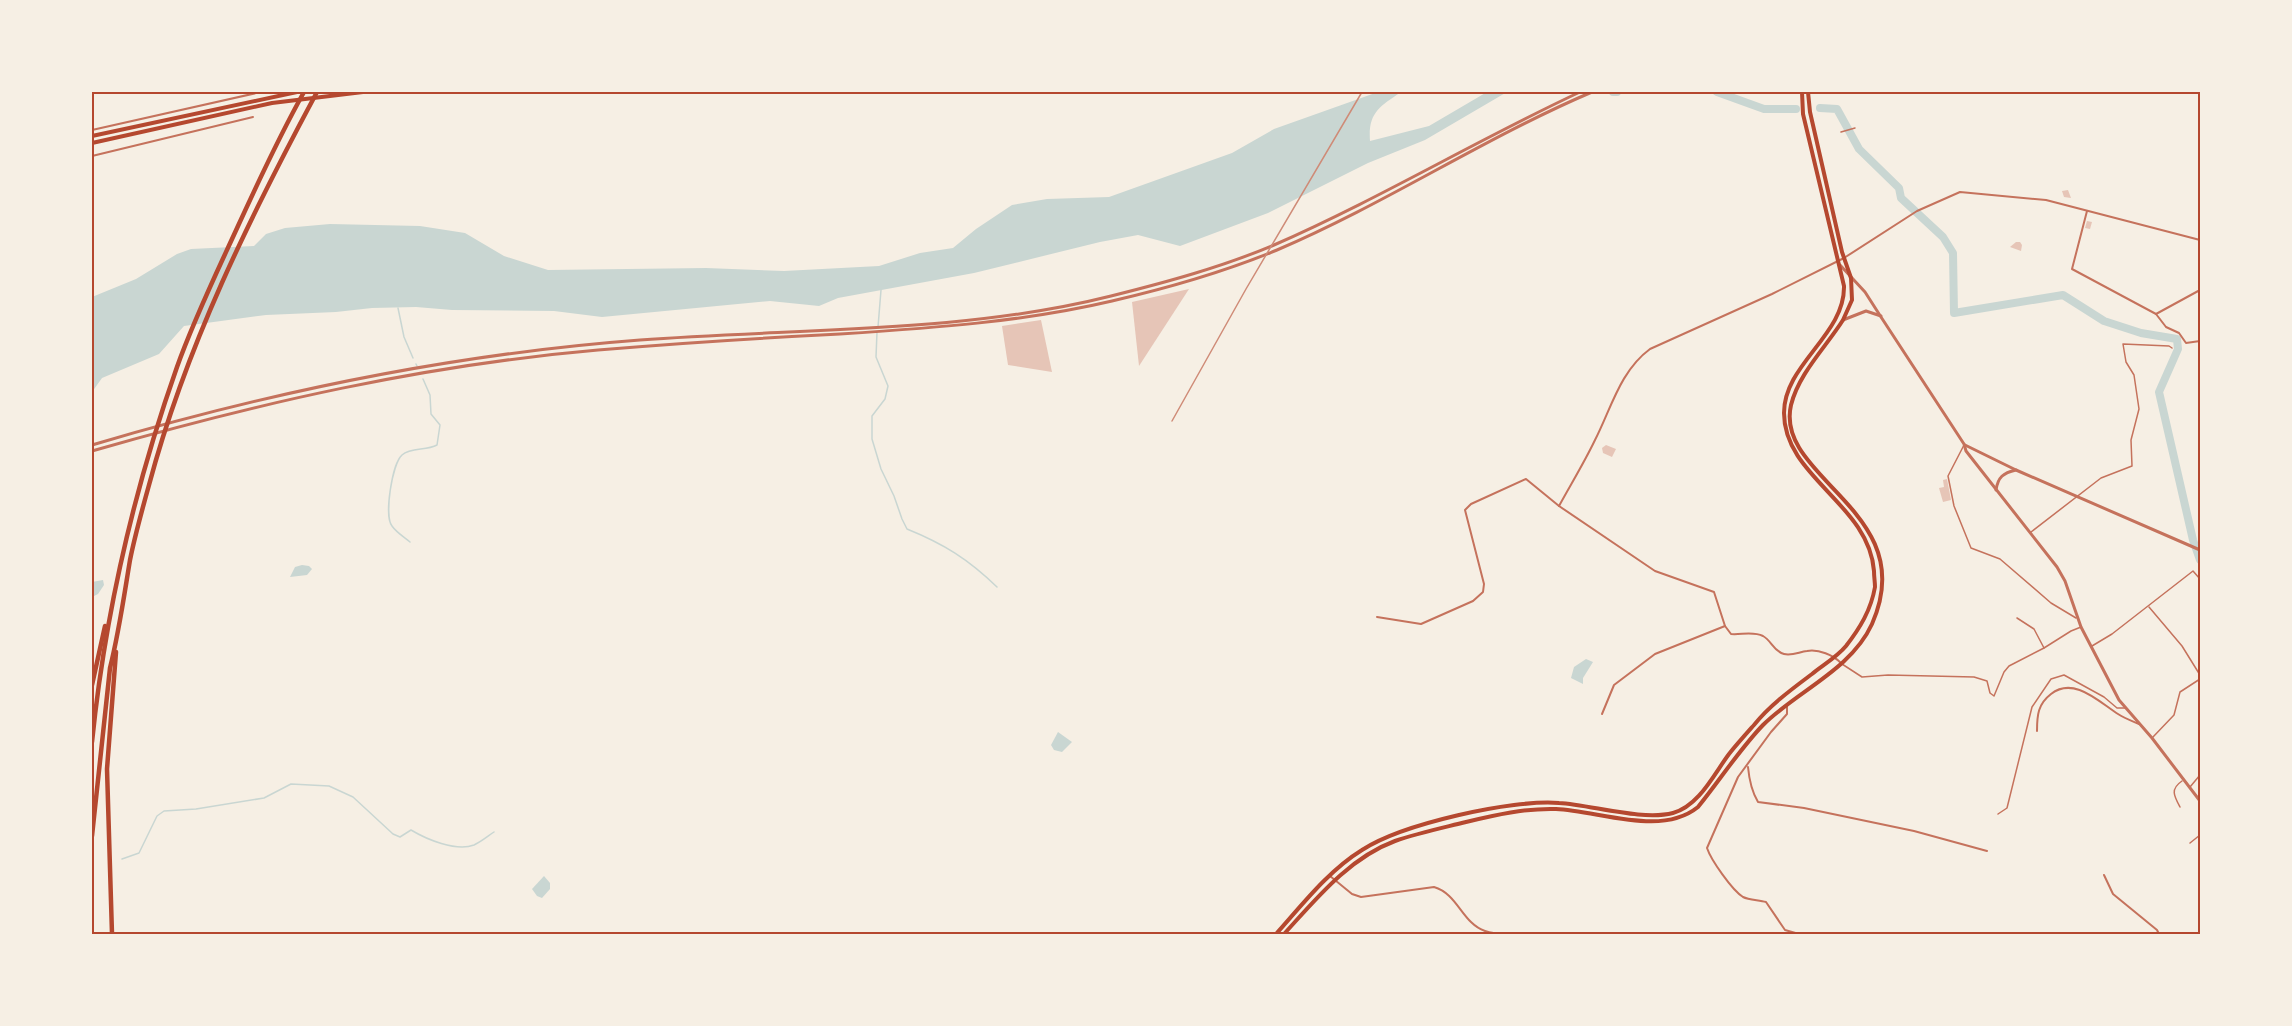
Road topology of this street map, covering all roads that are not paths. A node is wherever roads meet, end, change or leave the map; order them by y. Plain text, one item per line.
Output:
1 (261, 92) edge
2 (297, 92) edge
3 (304, 92) edge
4 (317, 92) edge
5 (363, 92) edge
6 (1580, 92) edge
7 (1592, 92) edge
8 (1802, 92) edge
9 (1808, 92) edge
10 (253, 117) dead end
11 (1855, 128) dead end
12 (92, 130) edge
13 (1841, 132) dead end
14 (92, 136) edge
15 (92, 142) edge
16 (92, 156) edge
17 (2087, 210) junction
18 (2200, 240) edge
19 (1844, 258) junction
20 (1837, 261) junction
21 (1851, 278) junction
22 (2200, 290) edge
23 (2156, 314) junction
24 (1881, 317) junction
25 (1843, 320) junction
26 (2200, 342) edge
27 (2172, 348) dead end
28 (1792, 382) junction
29 (1799, 384) junction
30 (1964, 444) junction
31 (92, 445) edge
32 (92, 452) edge
33 (2016, 471) junction
34 (1996, 490) junction
35 (2077, 496) junction
36 (1559, 506) junction
37 (2030, 532) junction
38 (2200, 550) edge
39 (2200, 579) edge
40 (2148, 605) junction
41 (1377, 617) dead end
42 (2017, 618) dead end
43 (2078, 619) junction
44 (1725, 626) junction
45 (2081, 627) junction
46 (117, 643) junction
47 (2091, 647) junction
48 (2044, 648) junction
49 (101, 653) junction
50 (1835, 657) junction
51 (1841, 663) junction
52 (2200, 675) edge
53 (2200, 679) edge
54 (92, 685) edge
55 (1782, 698) junction
56 (1787, 704) junction
57 (2126, 708) junction
58 (1602, 714) dead end
59 (2142, 725) junction
60 (2037, 731) dead end
61 (2152, 738) junction
62 (92, 742) edge
63 (1748, 764) junction
64 (2200, 775) edge
65 (2184, 780) junction
66 (2189, 788) junction
67 (2200, 801) edge
68 (1550, 802) junction
69 (2180, 807) dead end
70 (1549, 809) junction
71 (1998, 814) dead end
72 (2200, 835) edge
73 (92, 836) edge
74 (2190, 843) dead end
75 (1987, 850) dead end
76 (2104, 875) dead end
77 (1330, 876) junction
78 (1335, 880) junction
79 (112, 934) edge
80 (1276, 934) edge
81 (1284, 934) edge
82 (1510, 934) edge
83 (1799, 934) edge
84 (2158, 934) edge

1 - 12 street
2 - 14 main road
3 - 49 highway
4 - 46 highway
5 - 15 main road
6 - 31 street
7 - 32 street
8 - 20 main road
9 - 19 main road
10 - 16 street
11 - 13 lane
17 - 18 street
17 - 19 street
17 - 23 street
19 - 20 street
19 - 21 main road
20 - 21 street
20 - 28 main road
20 - 36 street
21 - 24 street
21 - 25 main road
22 - 23 street
23 - 26 street
24 - 25 street
24 - 30 street
25 - 29 main road
27 - 35 lane
28 - 29 main road
28 - 50 main road
29 - 51 main road
30 - 33 street
30 - 34 street
30 - 43 lane
33 - 34 street
33 - 35 street
34 - 37 street
35 - 37 lane
35 - 38 street
36 - 41 street
36 - 44 street
37 - 43 street
39 - 40 lane
40 - 47 lane
40 - 52 lane
42 - 48 lane
43 - 45 street
44 - 50 street
44 - 58 street
45 - 47 street
45 - 48 lane
46 - 73 highway
46 - 79 highway
47 - 57 street
48 - 51 lane
49 - 54 highway
49 - 62 highway
50 - 51 street
50 - 55 main road
51 - 56 main road
53 - 61 lane
55 - 56 main road
55 - 68 main road
56 - 63 street
56 - 70 main road
57 - 59 street
57 - 71 lane
59 - 60 street
59 - 61 street
61 - 65 street
63 - 75 street
63 - 83 street
64 - 66 lane
65 - 66 street
65 - 69 lane
66 - 67 street
68 - 70 main road
68 - 77 main road
70 - 78 main road
72 - 74 lane
76 - 84 street
77 - 78 street
77 - 80 main road
78 - 81 main road
78 - 82 street

